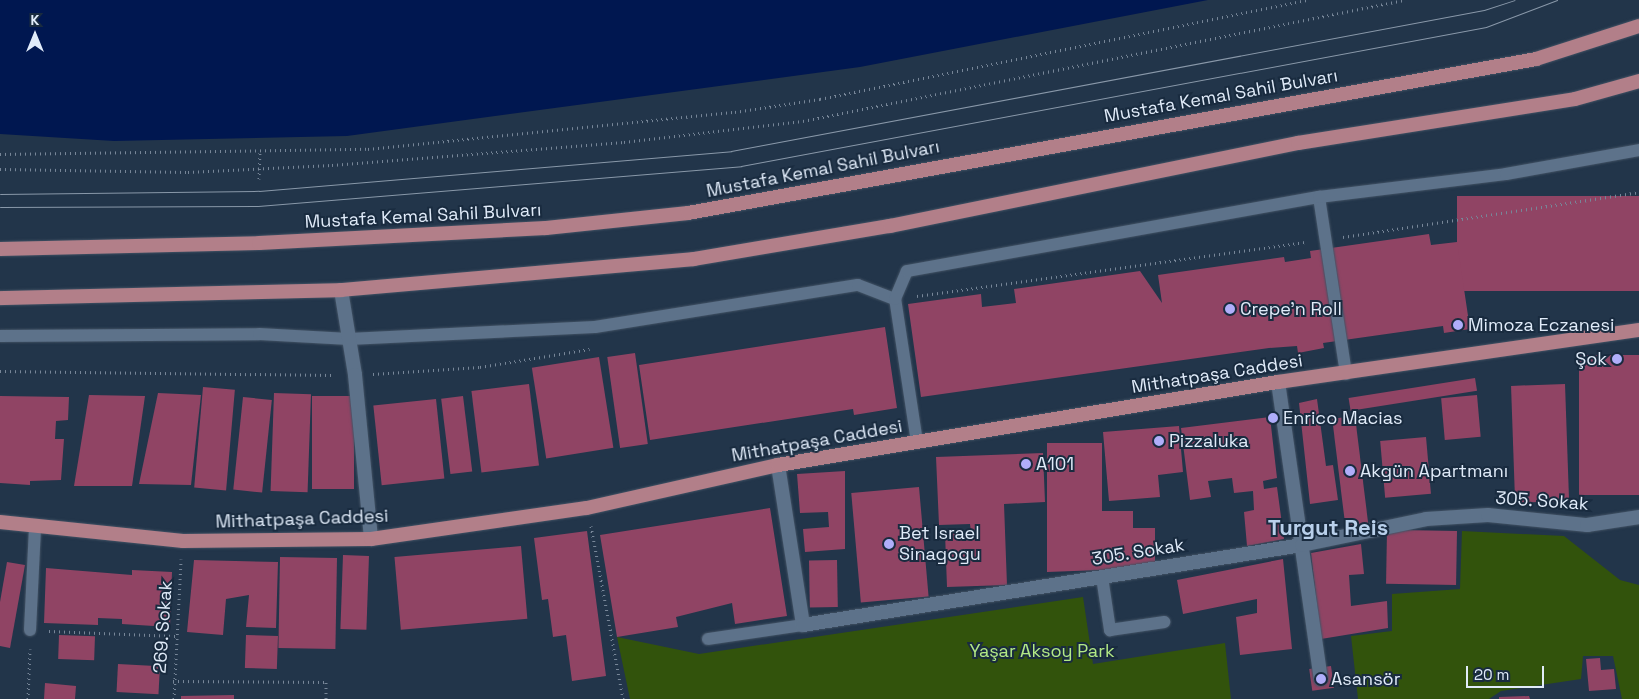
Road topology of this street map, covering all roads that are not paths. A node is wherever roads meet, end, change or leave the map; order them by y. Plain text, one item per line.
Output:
1 (1639, 26) edge
2 (1639, 81) edge
3 (1639, 150) edge
4 (1319, 197) junction
5 (0, 249) edge
6 (341, 290) junction
7 (0, 298) edge
8 (895, 299) junction
9 (1639, 330) edge
10 (0, 336) edge
11 (349, 339) junction
12 (1346, 374) junction
13 (1278, 382) junction
14 (917, 442) junction
15 (778, 464) junction
16 (1639, 516) edge
17 (0, 522) edge
18 (35, 526) junction
19 (371, 540) junction
20 (1302, 545) junction
21 (1102, 577) junction
22 (1164, 622) dead end
23 (803, 625) junction
24 (30, 630) road end
25 (708, 639) dead end
26 (1322, 678) dead end

1 - 5 main road, Mustafa Kemal Sahil Bulvarı
2 - 6 main road
3 - 4 lane
4 - 8 lane
4 - 12 lane
6 - 7 main road
6 - 11 street
8 - 11 lane
8 - 14 lane
9 - 12 main road, Mithatpaşa Caddesi
10 - 11 lane
11 - 19 street
12 - 13 main road, Mithatpaşa Caddesi
13 - 14 main road, Mithatpaşa Caddesi
13 - 20 street
14 - 15 main road, Mithatpaşa Caddesi
15 - 19 main road, Mithatpaşa Caddesi
15 - 23 street
16 - 20 street, 305. Sokak
17 - 18 main road, Mithatpaşa Caddesi
18 - 19 main road, Mithatpaşa Caddesi
18 - 24 lane
20 - 21 street, 305. Sokak
20 - 26 street
21 - 22 lane
21 - 23 street, 305. Sokak
23 - 25 lane

